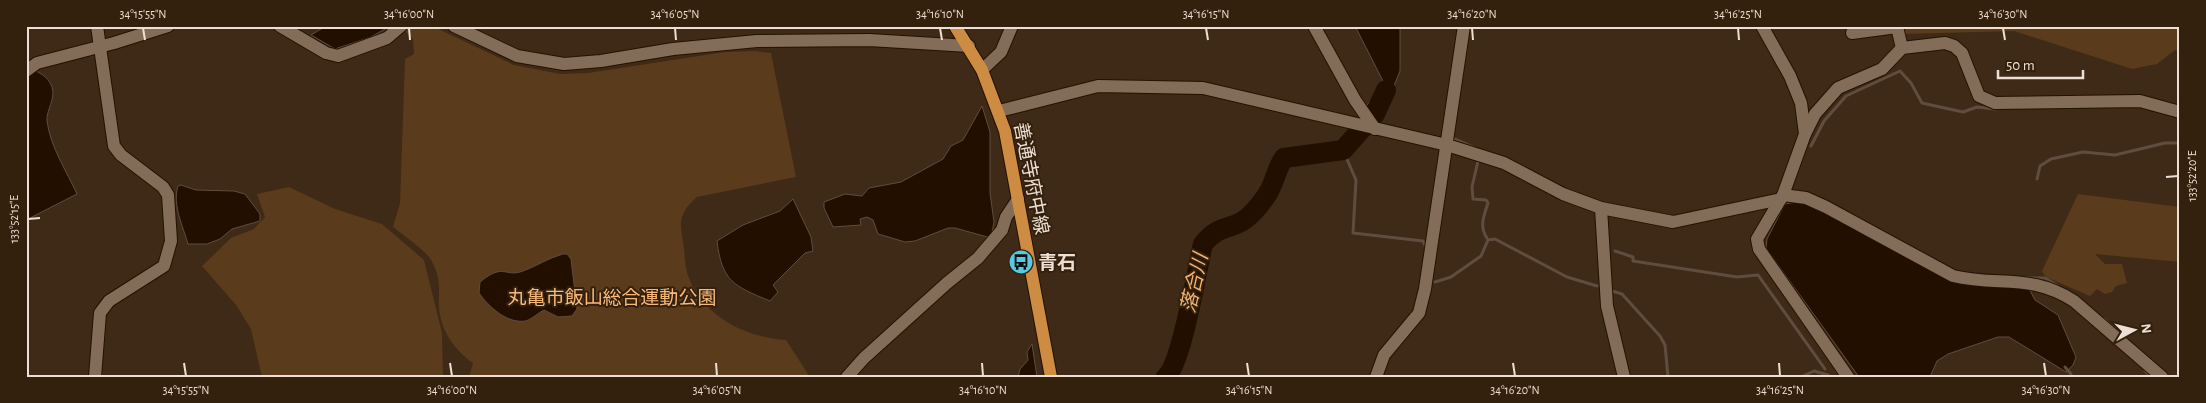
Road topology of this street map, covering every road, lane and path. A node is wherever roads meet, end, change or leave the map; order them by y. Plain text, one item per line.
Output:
1 (96, 26) edge
2 (168, 26) edge
3 (280, 26) edge
4 (401, 26) edge
5 (454, 26) edge
6 (955, 26) edge
7 (1012, 26) edge
8 (1314, 26) edge
9 (1464, 26) edge
10 (1762, 26) edge
11 (1852, 33) dead end
12 (968, 46) junction
13 (99, 47) junction
14 (1902, 48) junction
15 (982, 70) junction
16 (26, 71) edge
17 (999, 111) junction
18 (2180, 112) edge
19 (1368, 125) junction
20 (1805, 134) junction
21 (1447, 145) junction
22 (1782, 197) junction
23 (1018, 199) junction
24 (1600, 208) junction
25 (95, 377) edge
26 (847, 377) edge
27 (1051, 377) edge
28 (1376, 377) edge
29 (1624, 377) edge
30 (1848, 377) edge
31 (2162, 377) edge

1 - 13 street
2 - 13 street
3 - 4 street
5 - 12 street
6 - 12 main road, 善通寺府中線
7 - 15 street
8 - 19 street
9 - 21 street
10 - 20 street
11 - 14 street
12 - 15 main road, 善通寺府中線
13 - 16 street
13 - 25 street
14 - 18 street
14 - 20 street
15 - 17 main road, 善通寺府中線
17 - 19 street
17 - 23 main road, 善通寺府中線
19 - 21 street
20 - 22 street
21 - 24 street
21 - 28 street
22 - 24 street
22 - 30 street
22 - 31 street
23 - 26 street
23 - 27 main road, 善通寺府中線
24 - 29 street

